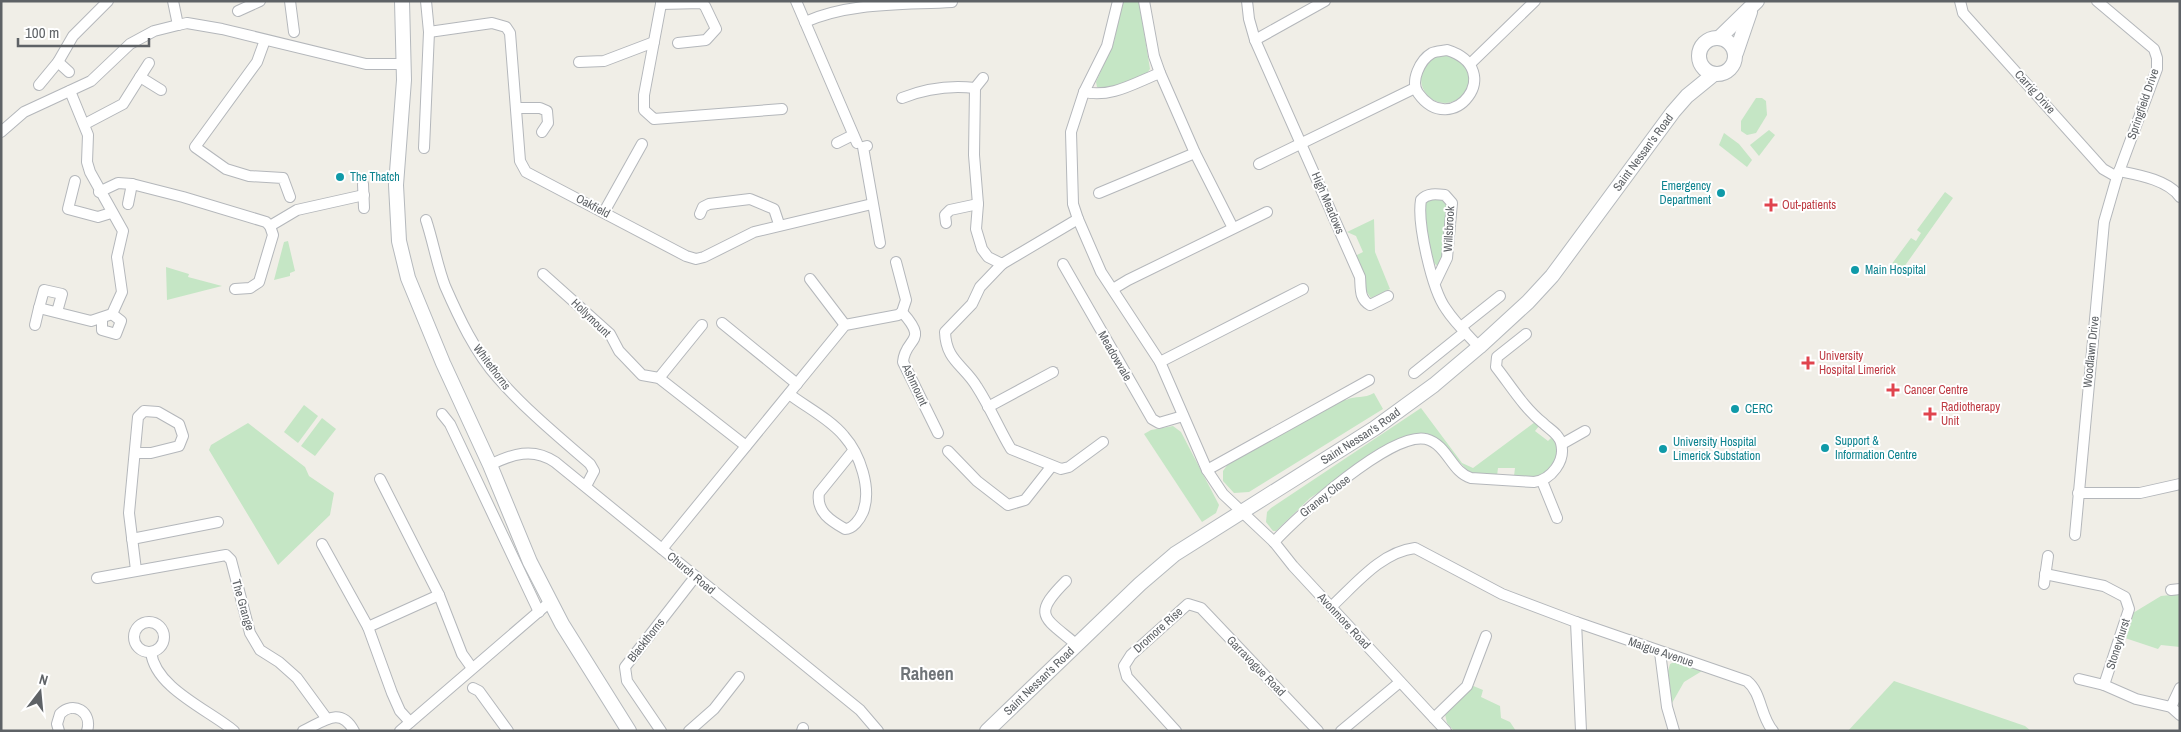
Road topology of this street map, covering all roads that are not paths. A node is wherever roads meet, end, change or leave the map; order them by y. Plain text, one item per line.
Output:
1 (108, 1) edge
2 (173, 1) edge
3 (260, 1) edge
4 (290, 1) edge
5 (402, 1) edge
6 (426, 1) edge
7 (796, 1) edge
8 (1118, 1) edge
9 (1144, 1) edge
10 (1247, 1) edge
11 (1325, 1) edge
12 (1535, 1) edge
13 (1960, 1) edge
14 (2097, 1) edge
15 (952, 2) edge
16 (661, 3) edge
17 (897, 3) edge
18 (1754, 5) edge
19 (238, 11) dead end
20 (805, 22) junction
21 (178, 25) junction
22 (294, 32) dead end
23 (429, 32) junction
24 (1719, 38) junction
25 (265, 40) junction
26 (1255, 40) junction
27 (654, 42) junction
28 (678, 43) dead end
29 (1736, 53) junction
30 (58, 62) junction
31 (580, 62) dead end
32 (149, 63) dead end
33 (404, 64) junction
34 (1470, 64) junction
35 (1701, 64) junction
36 (69, 72) dead end
37 (1160, 73) junction
38 (1714, 74) junction
39 (140, 77) junction
40 (983, 78) dead end
41 (39, 85) dead end
42 (976, 88) junction
43 (1415, 88) junction
44 (161, 90) dead end
45 (70, 91) junction
46 (1084, 92) junction
47 (1687, 96) junction
48 (902, 98) dead end
49 (516, 108) junction
50 (782, 109) dead end
51 (85, 124) junction
52 (1, 132) edge
53 (542, 132) dead end
54 (1302, 142) junction
55 (838, 143) dead end
56 (642, 144) dead end
57 (868, 146) dead end
58 (424, 148) dead end
59 (1195, 154) junction
60 (1259, 164) dead end
61 (2118, 174) junction
62 (75, 181) dead end
63 (132, 184) junction
64 (100, 192) junction
65 (1099, 193) dead end
66 (2180, 197) edge
67 (290, 198) dead end
68 (128, 204) dead end
69 (872, 204) junction
70 (978, 204) junction
71 (364, 208) dead end
72 (604, 212) junction
73 (1267, 212) dead end
74 (111, 213) junction
75 (700, 214) dead end
76 (1078, 219) junction
77 (426, 220) dead end
78 (946, 223) dead end
79 (779, 224) junction
80 (270, 226) junction
81 (1233, 228) junction
82 (880, 243) dead end
83 (896, 262) dead end
84 (1002, 264) junction
85 (1063, 264) dead end
86 (544, 274) dead end
87 (810, 279) dead end
88 (1435, 283) junction
89 (1303, 288) dead end
90 (234, 289) dead end
91 (1113, 289) junction
92 (1388, 296) dead end
93 (1500, 296) dead end
94 (40, 308) junction
95 (57, 312) junction
96 (902, 312) junction
97 (112, 314) junction
98 (102, 319) junction
99 (722, 323) dead end
100 (35, 324) dead end
101 (702, 325) dead end
102 (845, 325) junction
103 (1463, 329) junction
104 (1526, 334) dead end
105 (1479, 348) junction
106 (1160, 362) junction
107 (1054, 372) dead end
108 (1414, 373) dead end
109 (659, 378) junction
110 (1369, 380) dead end
111 (797, 384) junction
112 (789, 394) junction
113 (988, 407) junction
114 (442, 414) dead end
115 (1182, 416) junction
116 (1585, 431) dead end
117 (938, 433) dead end
118 (1103, 442) dead end
119 (1562, 444) junction
120 (746, 446) junction
121 (853, 451) junction
122 (948, 451) dead end
123 (135, 453) junction
124 (490, 465) junction
125 (1051, 467) junction
126 (1207, 470) junction
127 (380, 479) dead end
128 (1542, 481) junction
129 (2180, 484) edge
130 (586, 486) junction
131 (2078, 493) junction
132 (1241, 512) junction
133 (1557, 518) dead end
134 (218, 522) dead end
135 (2075, 535) dead end
136 (132, 539) junction
137 (1274, 542) junction
138 (322, 544) dead end
139 (662, 549) junction
140 (2048, 556) dead end
141 (136, 570) junction
142 (695, 577) junction
143 (97, 578) dead end
144 (1066, 582) dead end
145 (439, 595) junction
146 (551, 601) junction
147 (1192, 604) joint
148 (1330, 607) junction
149 (539, 612) junction
150 (1576, 622) junction
151 (368, 628) junction
152 (1486, 636) dead end
153 (1077, 645) junction
154 (151, 652) dead end
155 (1660, 652) junction
156 (472, 668) junction
157 (739, 677) dead end
158 (2079, 679) dead end
159 (1400, 682) junction
160 (2104, 685) junction
161 (473, 688) dead end
162 (2180, 688) edge
163 (2171, 707) junction
164 (2180, 715) edge
165 (1434, 718) junction
166 (327, 719) junction
167 (410, 722) junction
168 (88, 730) edge
169 (59, 731) edge
170 (234, 731) edge
171 (303, 731) edge
172 (354, 731) edge
173 (400, 731) edge
174 (508, 731) edge
175 (629, 731) edge
176 (661, 731) edge
177 (688, 731) edge
178 (878, 731) edge
179 (988, 731) edge
180 (1176, 731) edge
181 (1318, 731) edge
182 (1341, 731) edge
183 (1446, 731) edge
184 (1581, 731) edge
185 (1674, 731) edge
186 (1773, 731) edge

1 - 30 street
2 - 21 street
3 - 19 street
4 - 22 street
5 - 33 main road
6 - 23 street
7 - 20 street
8 - 46 street
9 - 37 street
10 - 26 street, High Meadows
11 - 26 street
12 - 34 street
13 - 61 street, Carrig Drive
14 - 61 street, Springfield Drive
15 - 17 street
16 - 27 street
16 - 28 street
17 - 20 street
18 - 24 main road
18 - 29 main road
20 - 55 street
21 - 25 street
21 - 45 street
23 - 49 street, Oakfield
23 - 58 street
24 - 29 main road
24 - 35 main road
25 - 33 street
25 - 67 street
26 - 54 street, High Meadows
27 - 31 street
27 - 50 street
29 - 38 main road
30 - 36 street
30 - 41 street
32 - 39 street
33 - 124 main road
34 - 43 street
34 - 43 street
35 - 38 main road
35 - 47 main road, Saint Nessan's Road
37 - 46 street
37 - 59 street
38 - 47 main road, Saint Nessan's Road
39 - 44 street
39 - 51 street
40 - 42 street
42 - 48 street
42 - 70 street
43 - 54 street
45 - 51 street
45 - 52 street
46 - 76 street
47 - 105 main road, Saint Nessan's Road
49 - 53 street
49 - 72 street, Oakfield
51 - 64 street
54 - 60 street
54 - 92 street, High Meadows
56 - 72 street
57 - 69 street
59 - 65 street
59 - 81 street
61 - 66 street
61 - 131 street, Woodlawn Drive
62 - 74 street
63 - 64 street
63 - 68 street
63 - 80 street
64 - 74 street
69 - 79 street, Oakfield
69 - 82 street
70 - 78 street
70 - 84 street
71 - 80 street
72 - 79 street, Oakfield
73 - 81 street
74 - 97 street
75 - 79 street
76 - 84 street
76 - 91 street
77 - 130 street, Whitethorns
80 - 90 street
81 - 91 street
83 - 96 street
84 - 113 street
85 - 115 street, Meadowvale
86 - 109 street, Hollymount
87 - 102 street
88 - 88 street, Willsbrook
88 - 103 street, Willsbrook
89 - 106 street
91 - 106 street
93 - 103 street
94 - 95 street
94 - 95 street
94 - 100 street
95 - 98 street
96 - 102 street
96 - 117 street, Ashmount
97 - 98 street
97 - 98 street
99 - 111 street
101 - 109 street
102 - 111 street
103 - 105 street, Willsbrook
103 - 108 street
104 - 119 street
105 - 132 main road, Saint Nessan's Road
106 - 115 street
107 - 113 street
109 - 120 street, Hollymount
110 - 126 street
111 - 112 street
112 - 120 street
112 - 121 street
113 - 125 street
114 - 149 street
115 - 126 street
116 - 119 street
118 - 125 street
119 - 128 street
120 - 139 street
121 - 121 street
122 - 125 street
123 - 123 street
123 - 136 street
124 - 130 street, Church Road
124 - 146 main road
126 - 132 street
127 - 145 street
128 - 133 street
128 - 137 street, Graney Close
129 - 131 street
130 - 139 street, Church Road
131 - 135 street, Woodlawn Drive
132 - 137 street, Avonmore Road
132 - 153 main road, Saint Nessan's Road
134 - 136 street
136 - 141 street
137 - 148 street, Avonmore Road
138 - 151 street
139 - 142 street, Church Road
140 - 160 street, Stoneyhurst
141 - 143 street, The Grange
141 - 166 street, The Grange
142 - 176 street, Blackthorns
142 - 178 street, Church Road
144 - 153 street
145 - 151 street
145 - 156 street
146 - 149 street
146 - 175 main road
147 - 180 street, Dromore Rise
147 - 181 street, Garravogue Road
148 - 150 street, Maigue Avenue
148 - 159 street, Avonmore Road
149 - 156 street
150 - 155 street, Maigue Avenue
150 - 184 street
151 - 167 street
152 - 165 street
153 - 179 main road, Saint Nessan's Road
154 - 170 street
155 - 185 street
155 - 186 street, Maigue Avenue
156 - 167 street
157 - 177 street
158 - 160 street
159 - 165 street, Avonmore Road
159 - 182 street
160 - 163 street
161 - 174 street
162 - 163 street
163 - 164 street
165 - 183 street, Avonmore Road
166 - 171 street
166 - 172 street
167 - 173 street
168 - 169 street

